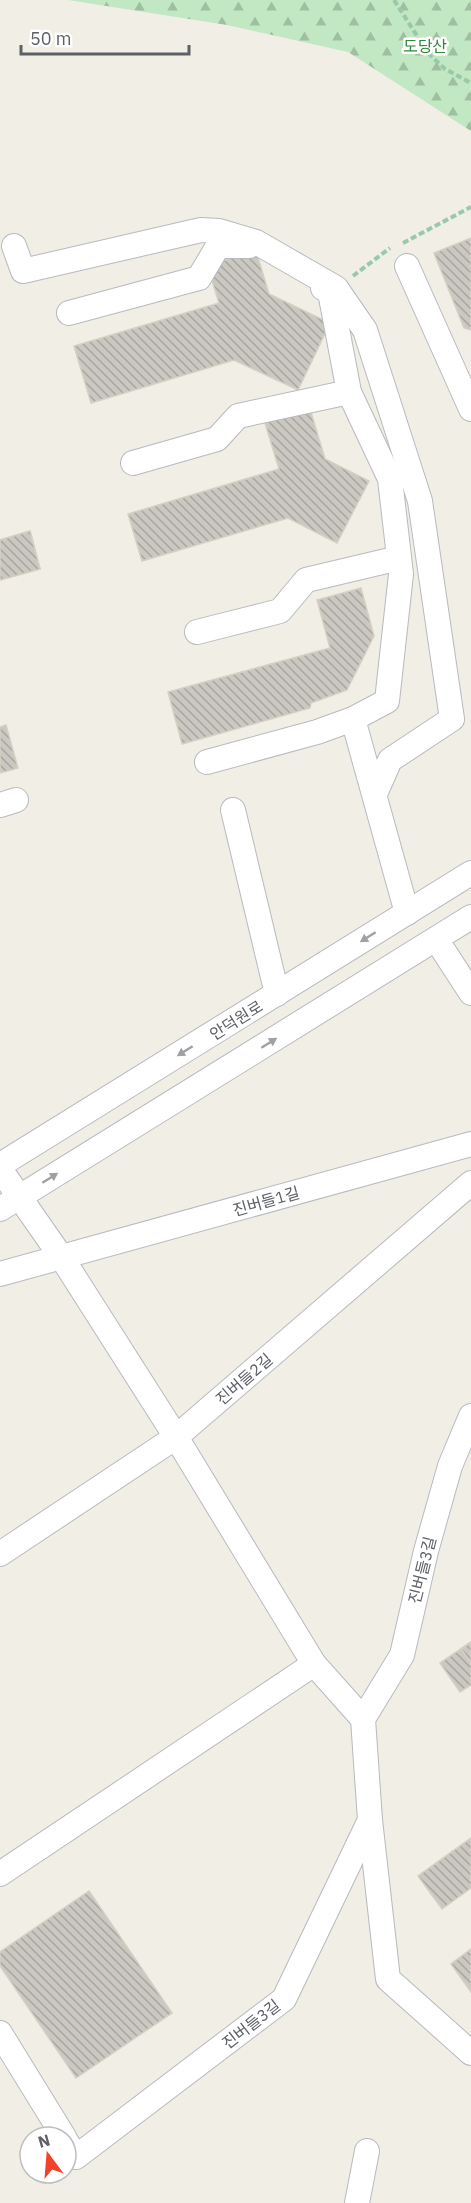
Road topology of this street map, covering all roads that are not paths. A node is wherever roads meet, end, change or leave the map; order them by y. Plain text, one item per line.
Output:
1 (14, 246) dead end
2 (407, 266) dead end
3 (69, 313) dead end
4 (349, 392) junction
5 (471, 409) edge
6 (133, 463) dead end
7 (399, 558) junction
8 (197, 632) dead end
9 (353, 720) junction
10 (207, 762) dead end
11 (375, 794) junction
12 (233, 810) dead end
13 (471, 873) edge
14 (407, 913) junction
15 (471, 917) edge
16 (436, 939) junction
17 (471, 993) edge
18 (277, 994) junction
19 (471, 1144) edge
20 (0, 1167) edge
21 (471, 1183) edge
22 (10, 1203) edge
23 (62, 1258) junction
24 (0, 1274) edge
25 (471, 1416) edge
26 (176, 1437) junction
27 (0, 1554) edge
28 (314, 1664) junction
29 (363, 1719) junction
30 (370, 1820) junction
31 (0, 1874) edge
32 (0, 2033) edge
33 (471, 2054) edge
34 (56, 2125) edge
35 (367, 2151) dead end
36 (78, 2155) edge
37 (357, 2203) edge

1 - 11 street
2 - 5 street
3 - 4 street
4 - 6 street
4 - 7 street
7 - 8 street
7 - 9 street
9 - 10 street
9 - 11 street
11 - 14 street
12 - 18 street
13 - 14 street, 안덕원로
14 -> 18 street, 안덕원로
15 - 16 street
16 - 17 street
22 -> 16 street
18 -> 20 street, 안덕원로
19 - 23 street, 진버들1길
20 - 22 street
21 - 26 street, 진버들2길
22 - 23 street
23 - 24 street, 진버들1길
23 - 26 street
25 - 29 street, 진버들3길
26 - 27 street, 진버들2길
26 - 28 street
28 - 29 street
28 - 31 street
29 - 30 street, 진버들3길
30 - 33 street, 진버들3길
30 - 36 street, 진버들3길
32 - 34 street, 진버들3길
35 - 37 street

